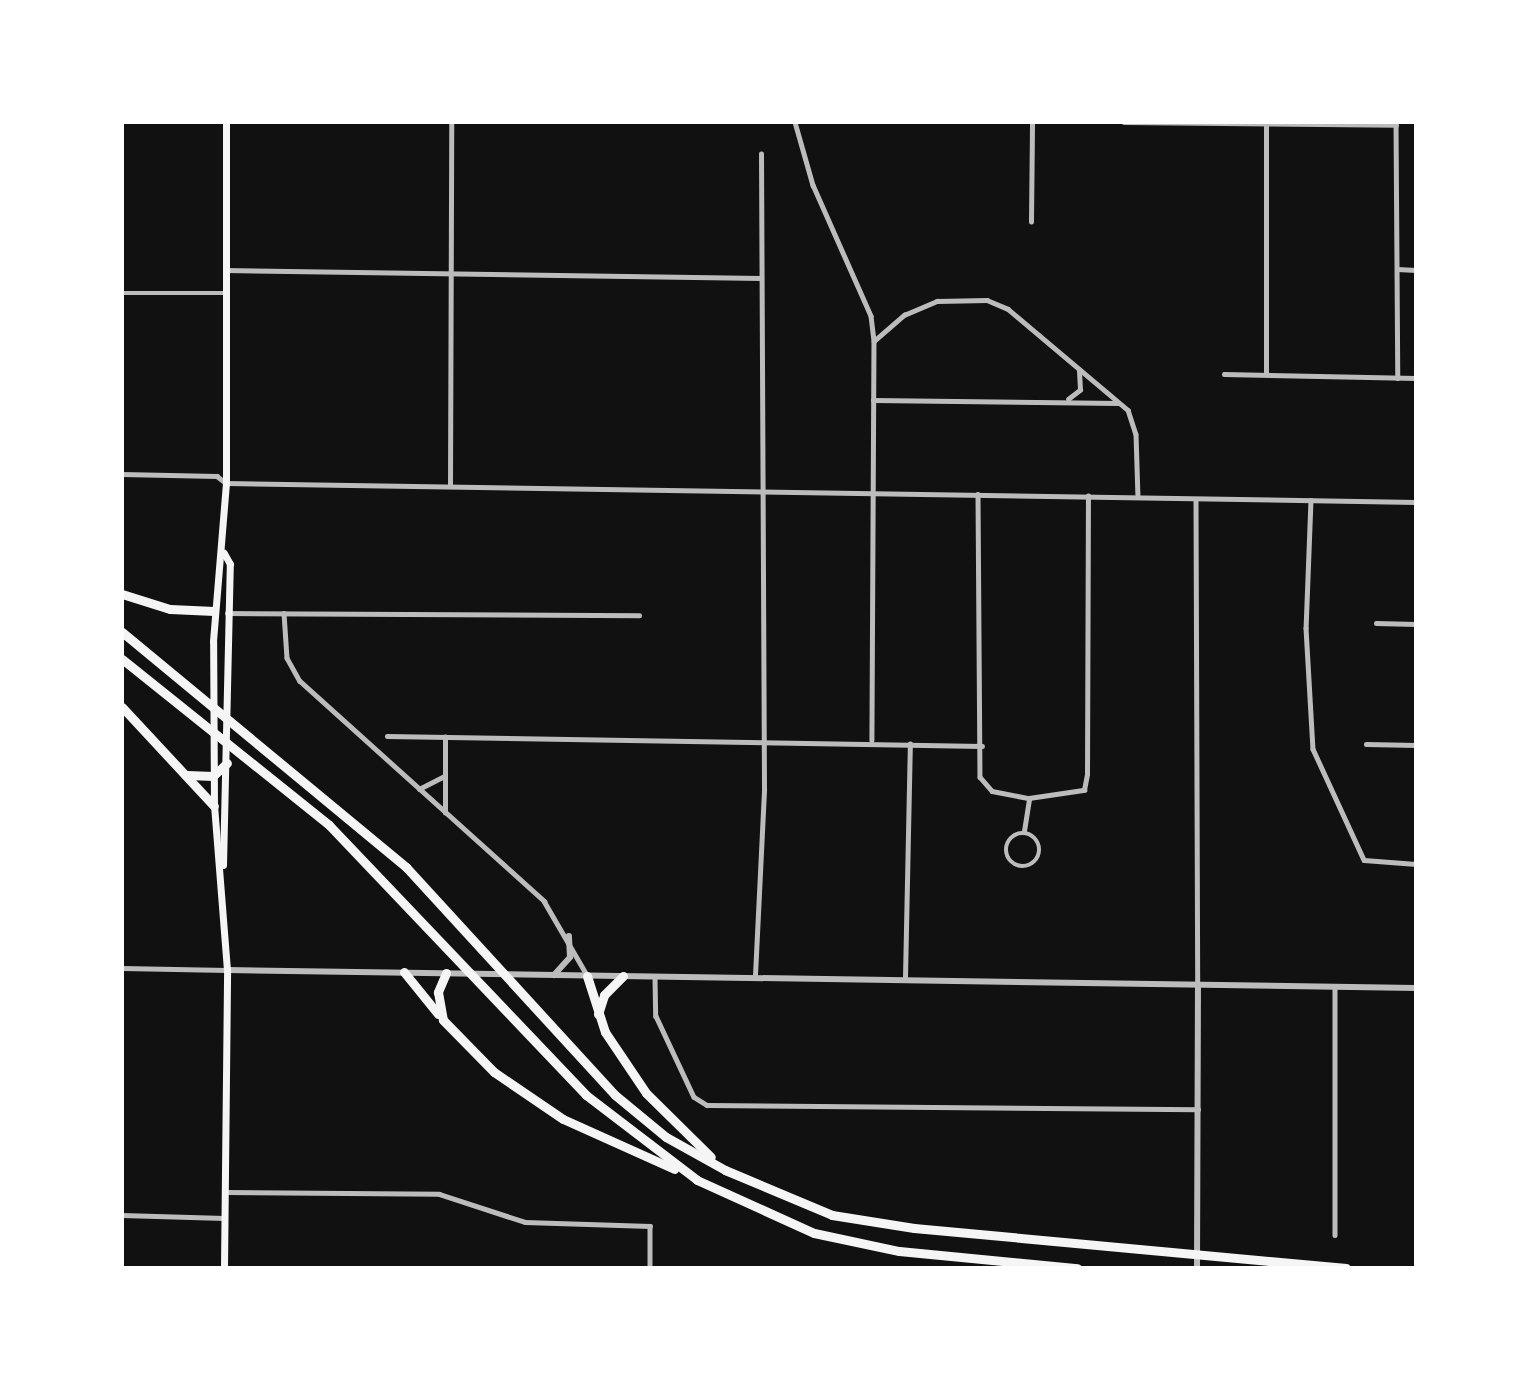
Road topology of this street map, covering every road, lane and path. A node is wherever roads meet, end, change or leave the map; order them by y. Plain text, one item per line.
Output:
1 (226, 122) edge
2 (451, 122) edge
3 (795, 122) edge
4 (1032, 122) edge
5 (1124, 122) edge
6 (1157, 123) edge
7 (1266, 123) edge
8 (1396, 124) edge
9 (761, 154) dead end
10 (1031, 222) dead end
11 (225, 270) junction
12 (1397, 270) junction
13 (1416, 270) edge
14 (450, 274) junction
15 (761, 278) junction
16 (122, 293) edge
17 (226, 293) junction
18 (874, 341) junction
19 (1077, 366) junction
20 (1224, 374) dead end
21 (1266, 375) junction
22 (1398, 378) junction
23 (1416, 378) edge
24 (873, 400) junction
25 (1063, 401) junction
26 (1119, 403) junction
27 (122, 474) edge
28 (226, 482) junction
29 (450, 486) junction
30 (763, 492) junction
31 (872, 493) junction
32 (978, 494) junction
33 (1088, 496) junction
34 (1138, 496) junction
35 (1196, 499) junction
36 (1311, 500) junction
37 (1416, 502) edge
38 (224, 553) junction
39 (122, 594) edge
40 (214, 611) junction
41 (227, 613) junction
42 (284, 613) junction
43 (639, 615) dead end
44 (1376, 623) dead end
45 (1416, 624) edge
46 (122, 632) edge
47 (122, 659) edge
48 (122, 707) edge
49 (387, 736) dead end
50 (444, 737) junction
51 (764, 738) junction
52 (872, 740) junction
53 (910, 743) junction
54 (1366, 744) dead end
55 (1416, 745) edge
56 (982, 746) junction
57 (227, 763) junction
58 (187, 775) junction
59 (444, 775) junction
60 (213, 776) junction
61 (418, 789) junction
62 (1029, 798) junction
63 (214, 806) junction
64 (444, 814) junction
65 (1024, 831) junction
66 (1416, 864) edge
67 (222, 873) junction
68 (569, 936) junction
69 (122, 968) edge
70 (227, 971) junction
71 (404, 972) junction
72 (446, 973) junction
73 (554, 975) junction
74 (755, 975) junction
75 (587, 976) junction
76 (624, 976) junction
77 (905, 977) junction
78 (655, 978) junction
79 (1198, 985) junction
80 (1335, 986) junction
81 (1416, 988) edge
82 (598, 1014) junction
83 (443, 1020) junction
84 (1198, 1109) junction
85 (725, 1170) junction
86 (697, 1180) junction
87 (224, 1192) junction
88 (122, 1215) edge
89 (224, 1218) junction
90 (1335, 1236) dead end
91 (224, 1268) edge
92 (650, 1268) edge
93 (1077, 1268) edge
94 (1197, 1268) edge
95 (1346, 1268) edge

1 - 11 main road
2 - 14 street
3 - 18 street
4 - 10 street
5 - 6 street
6 - 7 street
7 - 8 street
7 - 21 street
8 - 12 street
9 - 15 street
11 - 14 street
11 - 17 main road
12 - 13 street
12 - 22 street
14 - 15 street
14 - 29 street
15 - 30 street
16 - 17 street
17 - 28 main road
18 - 19 street
18 - 24 street
19 - 25 street
19 - 26 street
20 - 21 street
21 - 22 street
22 - 23 street
24 - 25 street
24 - 31 street
25 - 26 street
26 - 34 street
27 - 28 street
28 - 29 street
28 - 38 main road
29 - 30 street
30 - 31 street
30 - 51 street
31 - 32 street
31 - 52 street
32 - 33 street
32 - 56 street
33 - 34 street
33 - 62 street
34 - 35 street
35 - 36 street
35 - 79 street
36 - 37 street
36 - 66 street
38 - 40 main road
38 - 41 main road
39 - 40 highway
40 - 41 main road
40 - 60 main road
41 - 42 street
41 - 57 main road
42 - 43 street
42 - 61 street
44 - 45 street
46 - 85 highway
47 - 86 highway
48 - 58 highway
49 - 50 street
50 - 51 street
50 - 59 street
51 - 52 street
51 - 74 street
52 - 53 street
53 - 56 street
53 - 77 street
54 - 55 street
56 - 62 street
57 - 60 highway
57 - 67 main road
58 - 60 highway
58 - 63 highway
59 - 61 street
59 - 64 street
60 - 63 main road
61 - 64 street
62 - 65 street
63 - 67 main road
64 - 68 street
65 - 65 street
67 - 70 main road
68 - 73 street
68 - 75 street
69 - 70 street
70 - 71 street
70 - 87 main road
71 - 72 street
71 - 83 highway
72 - 73 street
72 - 83 highway
73 - 75 street
74 - 77 street
74 - 78 street
75 - 76 street
75 - 82 highway
76 - 78 street
76 - 82 highway
77 - 79 street
78 - 84 street
79 - 80 street
79 - 84 street
80 - 81 street
80 - 90 street
82 - 85 highway
83 - 86 highway
84 - 94 street
85 - 95 highway
86 - 93 highway
87 - 89 main road
87 - 92 street
88 - 89 street
89 - 91 main road

